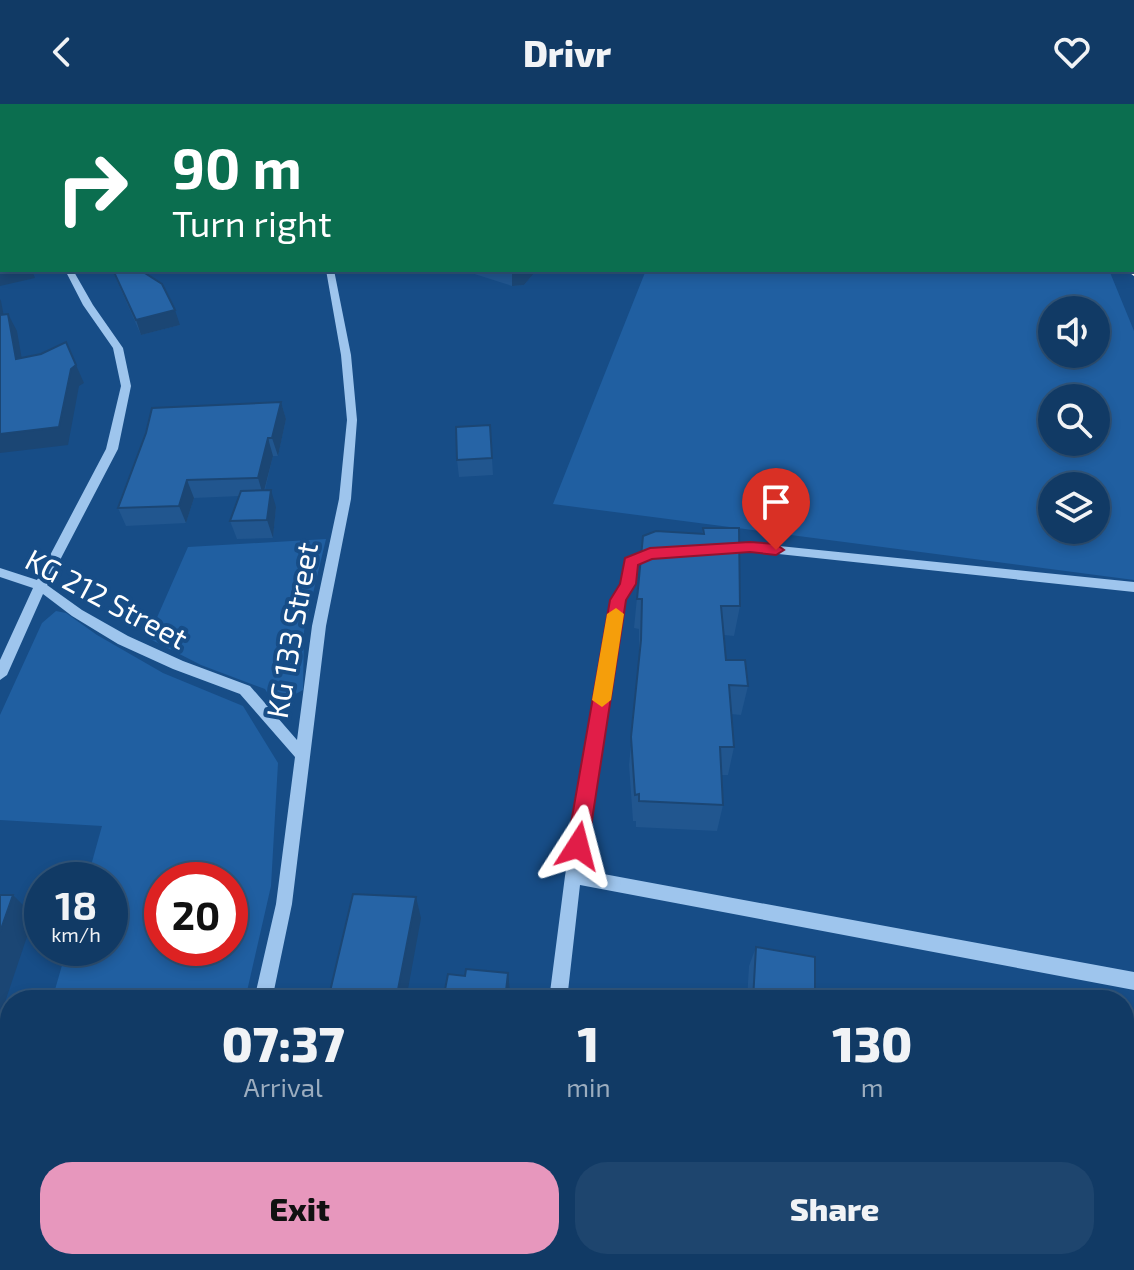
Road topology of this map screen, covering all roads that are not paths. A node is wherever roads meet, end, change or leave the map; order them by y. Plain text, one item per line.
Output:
1 (70, 272) edge
2 (330, 272) edge
3 (709, 550) edge
4 (681, 553) edge
5 (0, 572) edge
6 (40, 586) junction
7 (1134, 587) edge
8 (0, 675) edge
9 (301, 754) junction
10 (573, 876) junction
11 (1134, 981) edge
12 (265, 990) edge
13 (559, 990) edge

1 - 6 street
2 - 9 street, KG 133 Street
3 - 7 street
4 - 10 street
5 - 6 street, KG 212 Street
6 - 8 street
6 - 9 street, KG 212 Street
9 - 12 street, KG 133 Street
10 - 11 street
10 - 13 street

